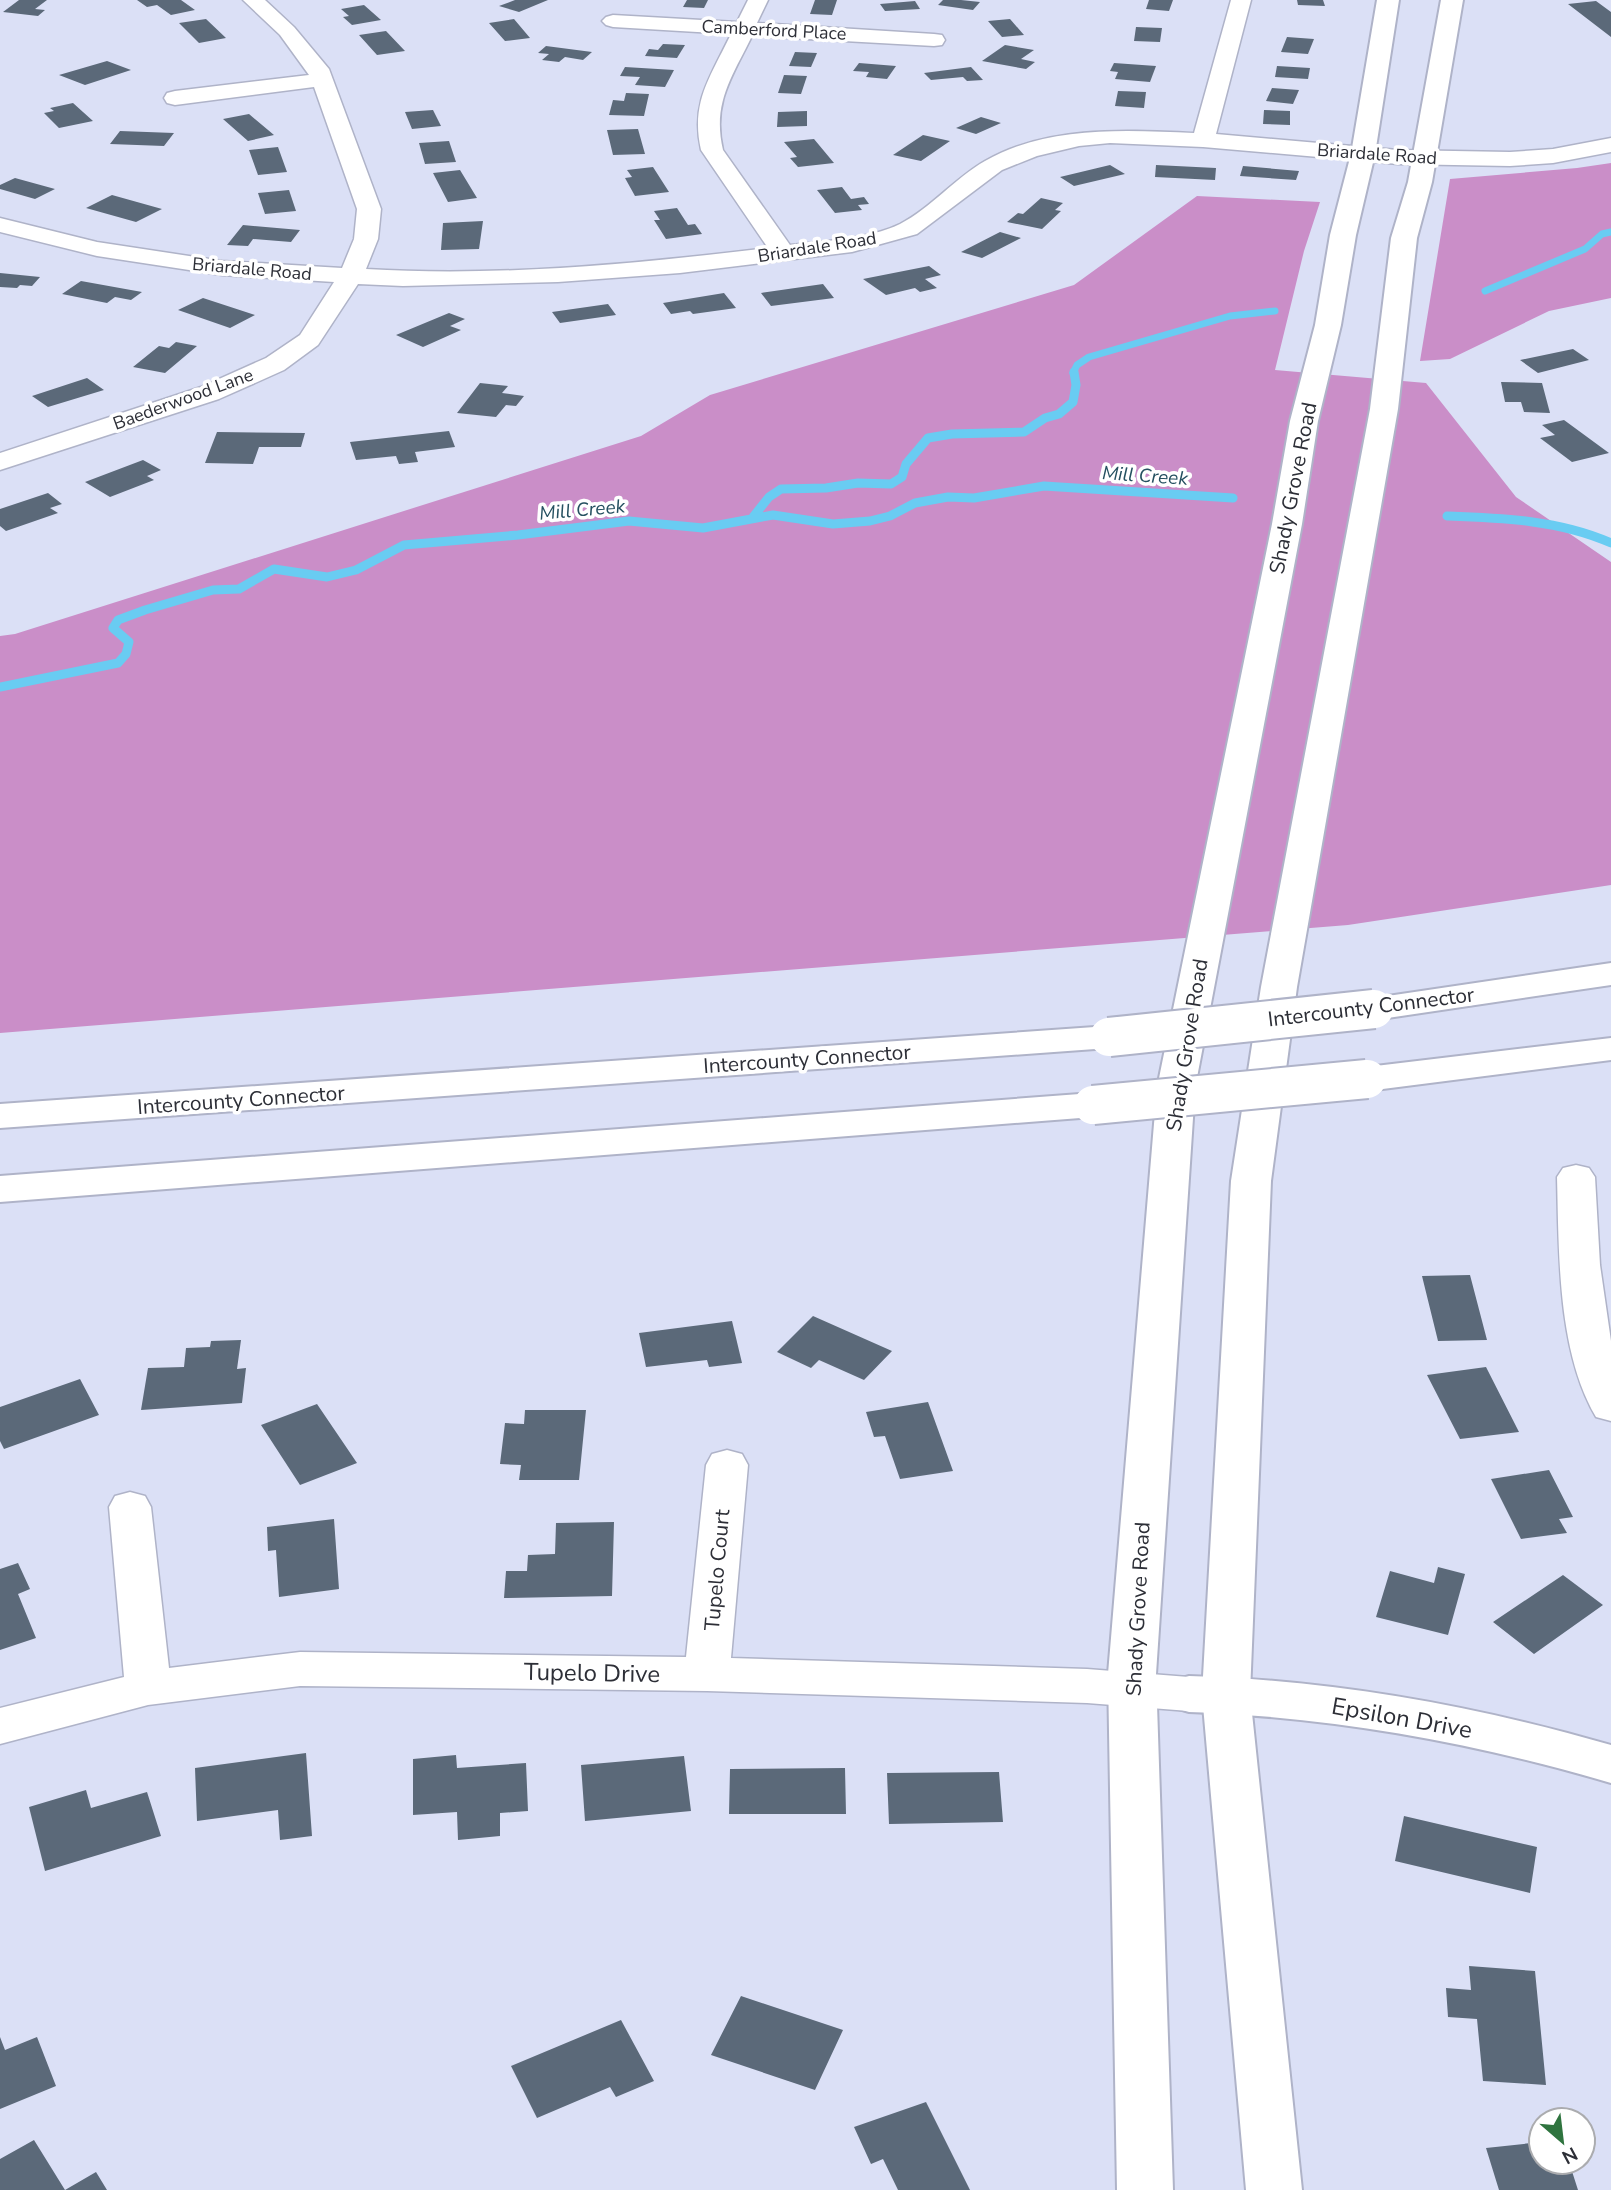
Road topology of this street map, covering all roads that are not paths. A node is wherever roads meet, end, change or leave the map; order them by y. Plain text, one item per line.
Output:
1 (253, 0) edge
2 (758, 0) edge
3 (1241, 0) edge
4 (1388, 0) edge
5 (1451, 0) edge
6 (614, 21) dead end
7 (745, 28) junction
8 (934, 40) dead end
9 (321, 80) junction
10 (175, 98) dead end
11 (1203, 140) junction
12 (1611, 145) edge
13 (1363, 154) junction
14 (1423, 158) junction
15 (0, 225) edge
16 (784, 254) junction
17 (350, 277) junction
18 (0, 462) edge
19 (1611, 974) edge
20 (1611, 1049) edge
21 (0, 1116) edge
22 (1576, 1177) dead end
23 (0, 1189) edge
24 (1606, 1384) edge
25 (727, 1465) dead end
26 (130, 1507) dead end
27 (707, 1674) junction
28 (148, 1688) junction
29 (1132, 1691) junction
30 (1208, 1694) junction
31 (0, 1726) edge
32 (1611, 1764) edge
33 (1146, 2190) edge
34 (1274, 2190) edge

1 - 9 street, Baederwood Lane
2 - 7 street
3 - 11 street
4 - 13 main road, Shady Grove Road
5 - 14 main road
6 - 7 street, Camberford Place
7 - 8 street, Camberford Place
7 - 16 street
9 - 10 street
9 - 17 street, Baederwood Lane
11 - 13 street, Briardale Road
11 - 16 street, Briardale Road
12 - 14 street, Briardale Road
13 - 14 street, Briardale Road
13 - 29 main road, Shady Grove Road
14 - 30 main road
15 - 17 street, Briardale Road
16 - 17 street, Briardale Road
17 - 18 street, Baederwood Lane
19 - 21 main road, Intercounty Connector, bridge
20 - 23 main road, bridge
22 - 24 street
25 - 27 street, Tupelo Court
26 - 28 street
27 - 28 street, Tupelo Drive
27 - 29 street, Tupelo Drive
28 - 31 street, Tupelo Drive
29 - 30 street, Tupelo Drive
29 - 33 main road, Shady Grove Road
30 - 32 main road, Epsilon Drive
30 - 34 main road

